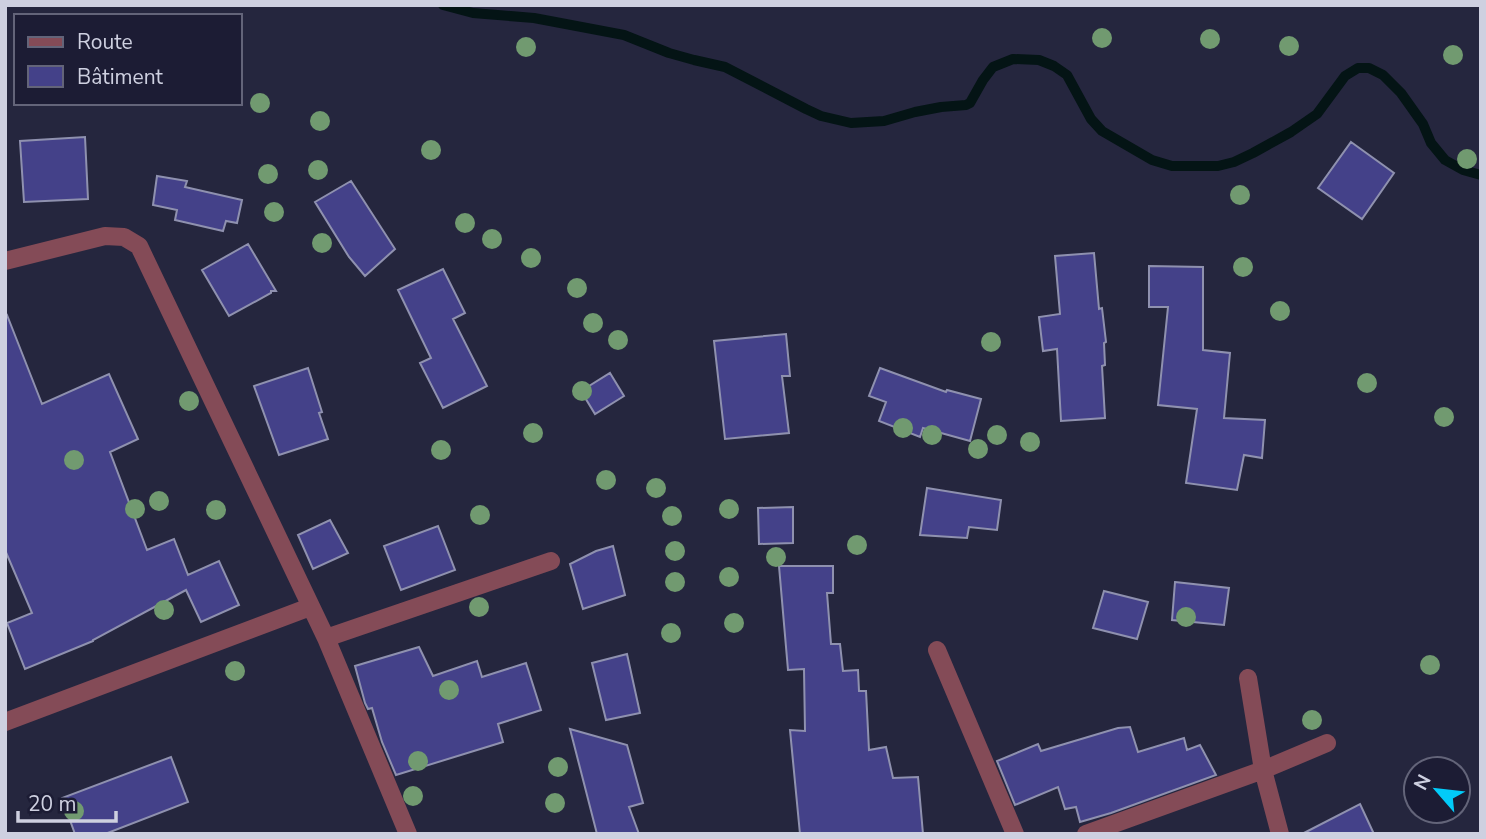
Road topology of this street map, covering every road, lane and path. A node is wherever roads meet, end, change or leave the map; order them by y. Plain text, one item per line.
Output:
1 (5, 261) edge
2 (551, 561) dead end
3 (310, 607) junction
4 (326, 638) junction
5 (937, 650) dead end
6 (1248, 678) dead end
7 (5, 722) edge
8 (1327, 743) dead end
9 (1263, 770) junction
10 (408, 834) edge
11 (1015, 834) edge
12 (1086, 834) edge
13 (1280, 834) edge

1 - 3 street
2 - 4 street
3 - 4 street
3 - 7 street
4 - 10 street
5 - 11 street
6 - 9 street
8 - 9 street
9 - 12 street
9 - 13 street

